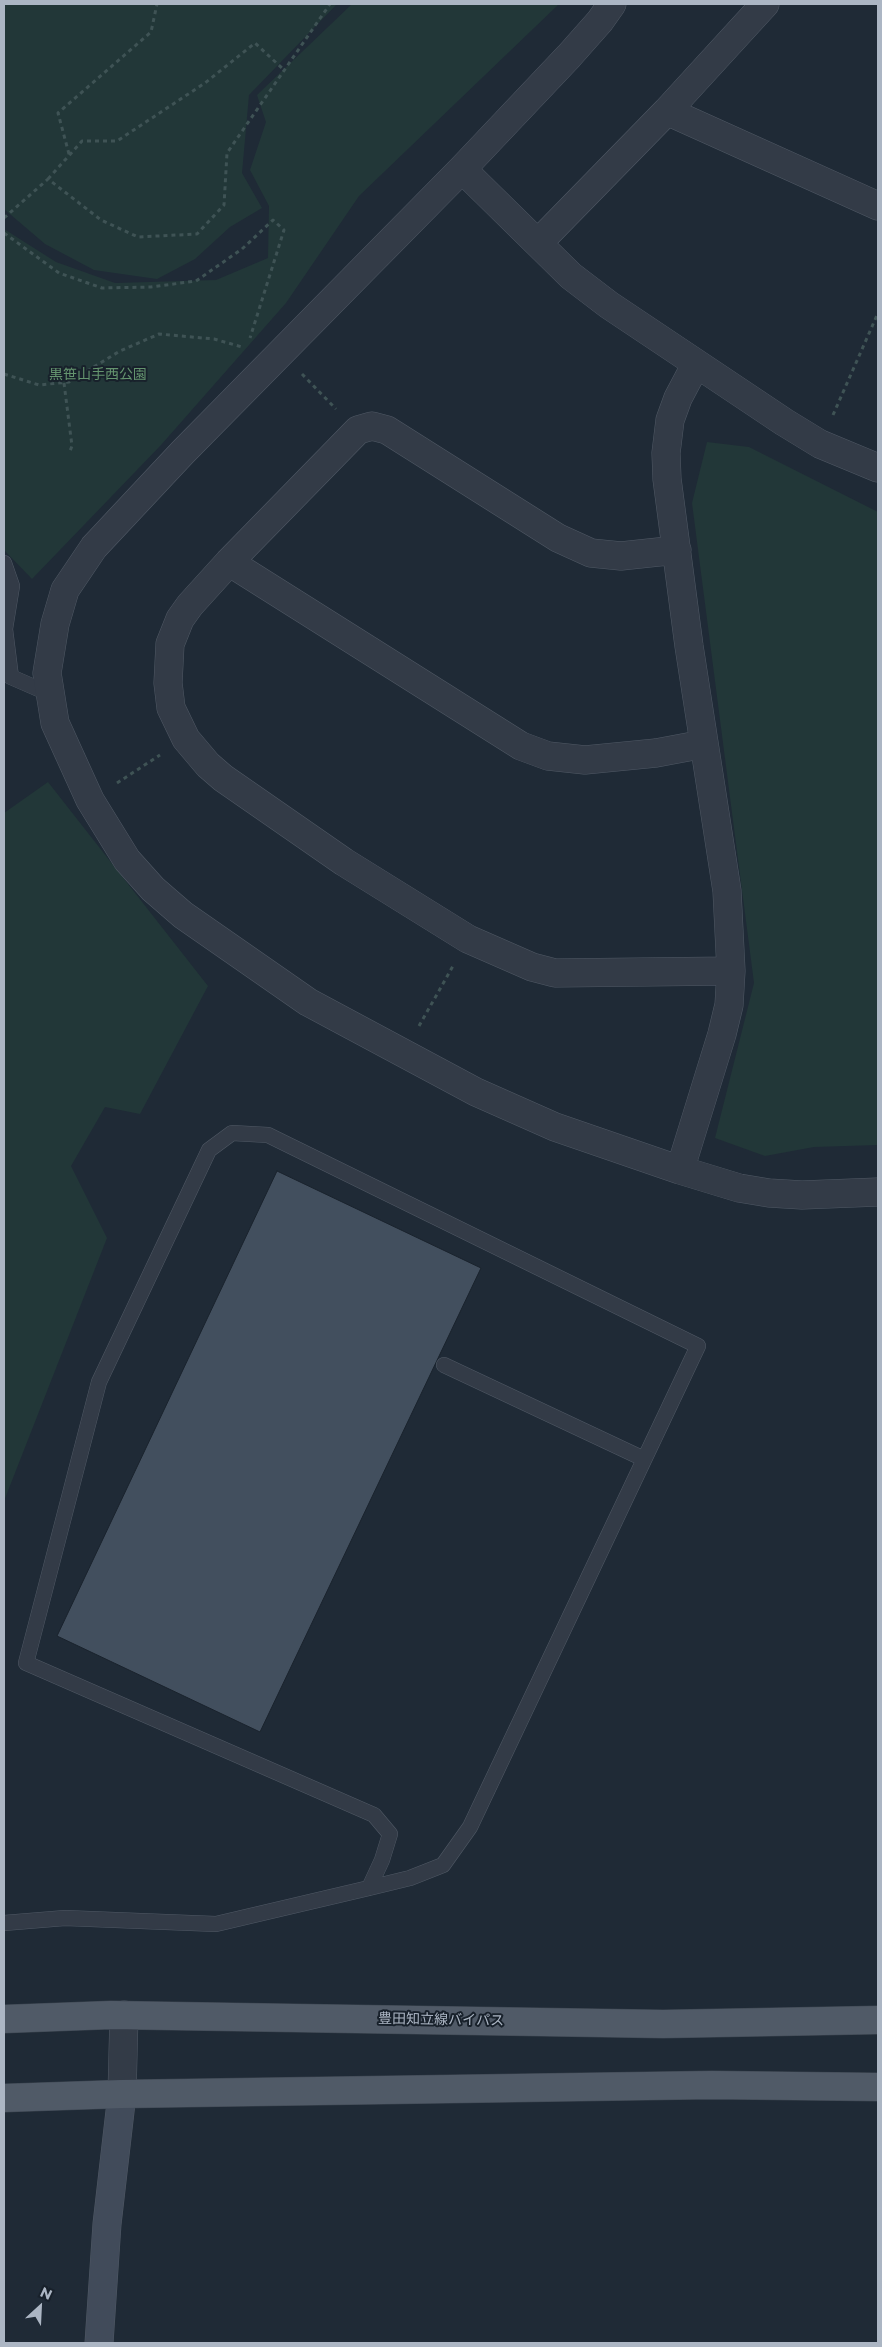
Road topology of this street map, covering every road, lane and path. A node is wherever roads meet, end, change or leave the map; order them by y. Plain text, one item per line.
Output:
1 (156, 4) edge
2 (330, 4) edge
3 (612, 4) edge
4 (765, 4) edge
5 (284, 70) junction
6 (667, 111) junction
7 (69, 155) junction
8 (462, 169) junction
9 (48, 179) junction
10 (878, 206) edge
11 (4, 218) edge
12 (4, 233) edge
13 (538, 243) junction
14 (878, 313) edge
15 (249, 338) dead end
16 (246, 348) dead end
17 (282, 354) junction
18 (696, 364) junction
19 (4, 374) edge
20 (64, 382) junction
21 (358, 430) junction
22 (820, 444) junction
23 (70, 452) dead end
24 (878, 468) edge
25 (677, 550) junction
26 (229, 562) junction
27 (4, 563) edge
28 (50, 694) junction
29 (186, 739) junction
30 (704, 744) junction
31 (90, 800) junction
32 (468, 939) junction
33 (731, 971) junction
34 (403, 1055) junction
35 (680, 1170) junction
36 (878, 1192) edge
37 (444, 1365) dead end
38 (644, 1459) junction
39 (369, 1888) junction
40 (4, 1923) edge
41 (124, 2015) junction
42 (4, 2019) edge
43 (878, 2020) edge
44 (878, 2087) edge
45 (122, 2094) junction
46 (4, 2098) edge
47 (98, 2343) edge

1 - 7 path
2 - 5 path
3 - 8 street
4 - 6 street
5 - 7 path
5 - 9 path
6 - 10 street
6 - 13 street
7 - 9 path
8 - 13 street
8 - 17 street
9 - 11 path
12 - 15 path
13 - 18 street
14 - 22 path
16 - 20 path
17 - 21 path
17 - 28 street
18 - 22 street
18 - 25 street
19 - 20 path
20 - 23 path
21 - 25 street
21 - 26 street
22 - 24 street
25 - 30 street
26 - 29 street
26 - 30 street
27 - 28 lane
28 - 31 street
29 - 31 path
29 - 32 street
30 - 33 street
31 - 34 street
32 - 33 street
32 - 34 path
33 - 35 street
34 - 35 street
35 - 36 street
37 - 38 lane
38 - 39 lane
38 - 39 lane
39 - 40 lane
41 - 42 main road, 豊田知立線バイパス
41 - 43 main road, 豊田知立線バイパス
41 - 45 street
44 - 45 main road
45 - 46 main road
45 - 47 street

